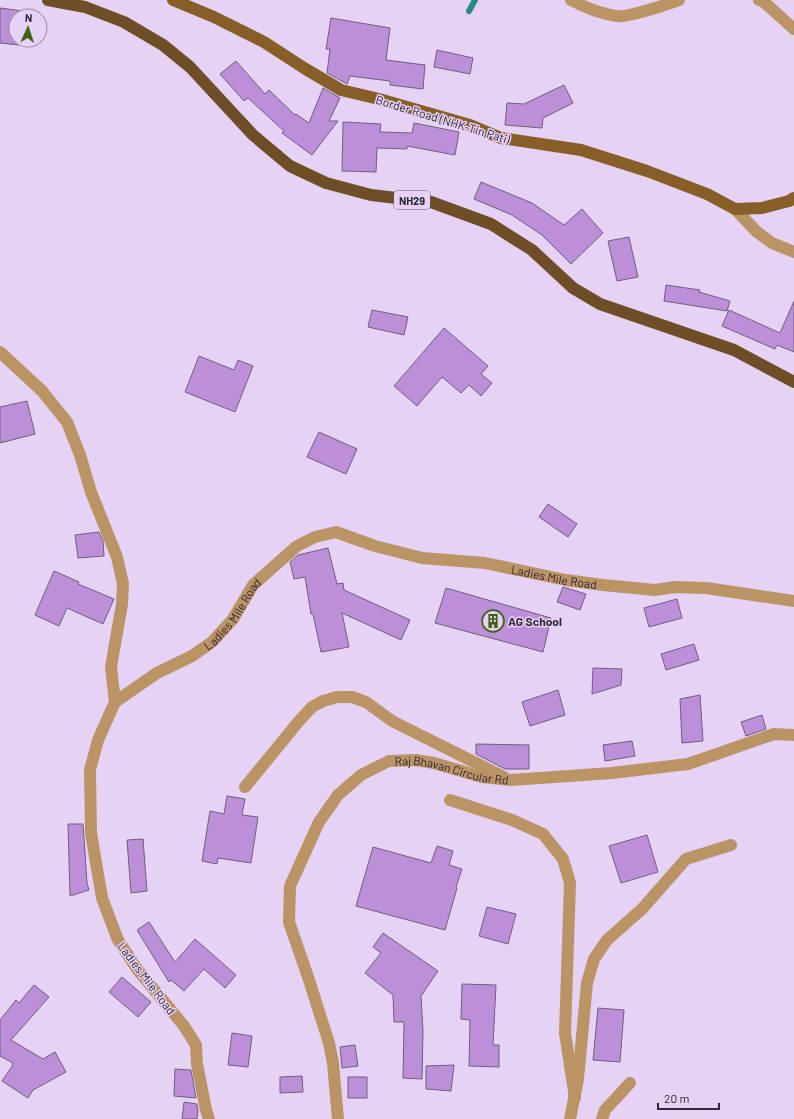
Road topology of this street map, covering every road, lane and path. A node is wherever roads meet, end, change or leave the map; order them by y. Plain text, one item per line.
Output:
1 (48, 0) edge
2 (173, 0) edge
3 (571, 0) edge
4 (679, 0) edge
5 (759, 0) edge
6 (794, 29) edge
7 (794, 198) edge
8 (735, 209) junction
9 (794, 252) edge
10 (0, 352) edge
11 (794, 382) edge
12 (794, 601) edge
13 (115, 702) junction
14 (794, 735) edge
15 (511, 780) junction
16 (245, 787) dead end
17 (450, 800) dead end
18 (731, 845) dead end
19 (630, 1083) dead end
20 (575, 1098) junction
21 (209, 1119) edge
22 (338, 1119) edge
23 (570, 1119) edge
24 (602, 1119) edge

1 - 11 highway, NH29
2 - 8 main road, Border Road (NHK-Tin Pati)
3 - 4 street
5 - 6 street
7 - 8 main road
8 - 9 street
10 - 13 street
12 - 13 street, Ladies Mile Road
13 - 21 street, Ladies Mile Road
14 - 15 street, Raj Bhavan Circular Rd
15 - 16 street
15 - 22 street, Raj Bhavan Circular Rd
17 - 20 street
18 - 20 street
19 - 24 street
20 - 23 street

